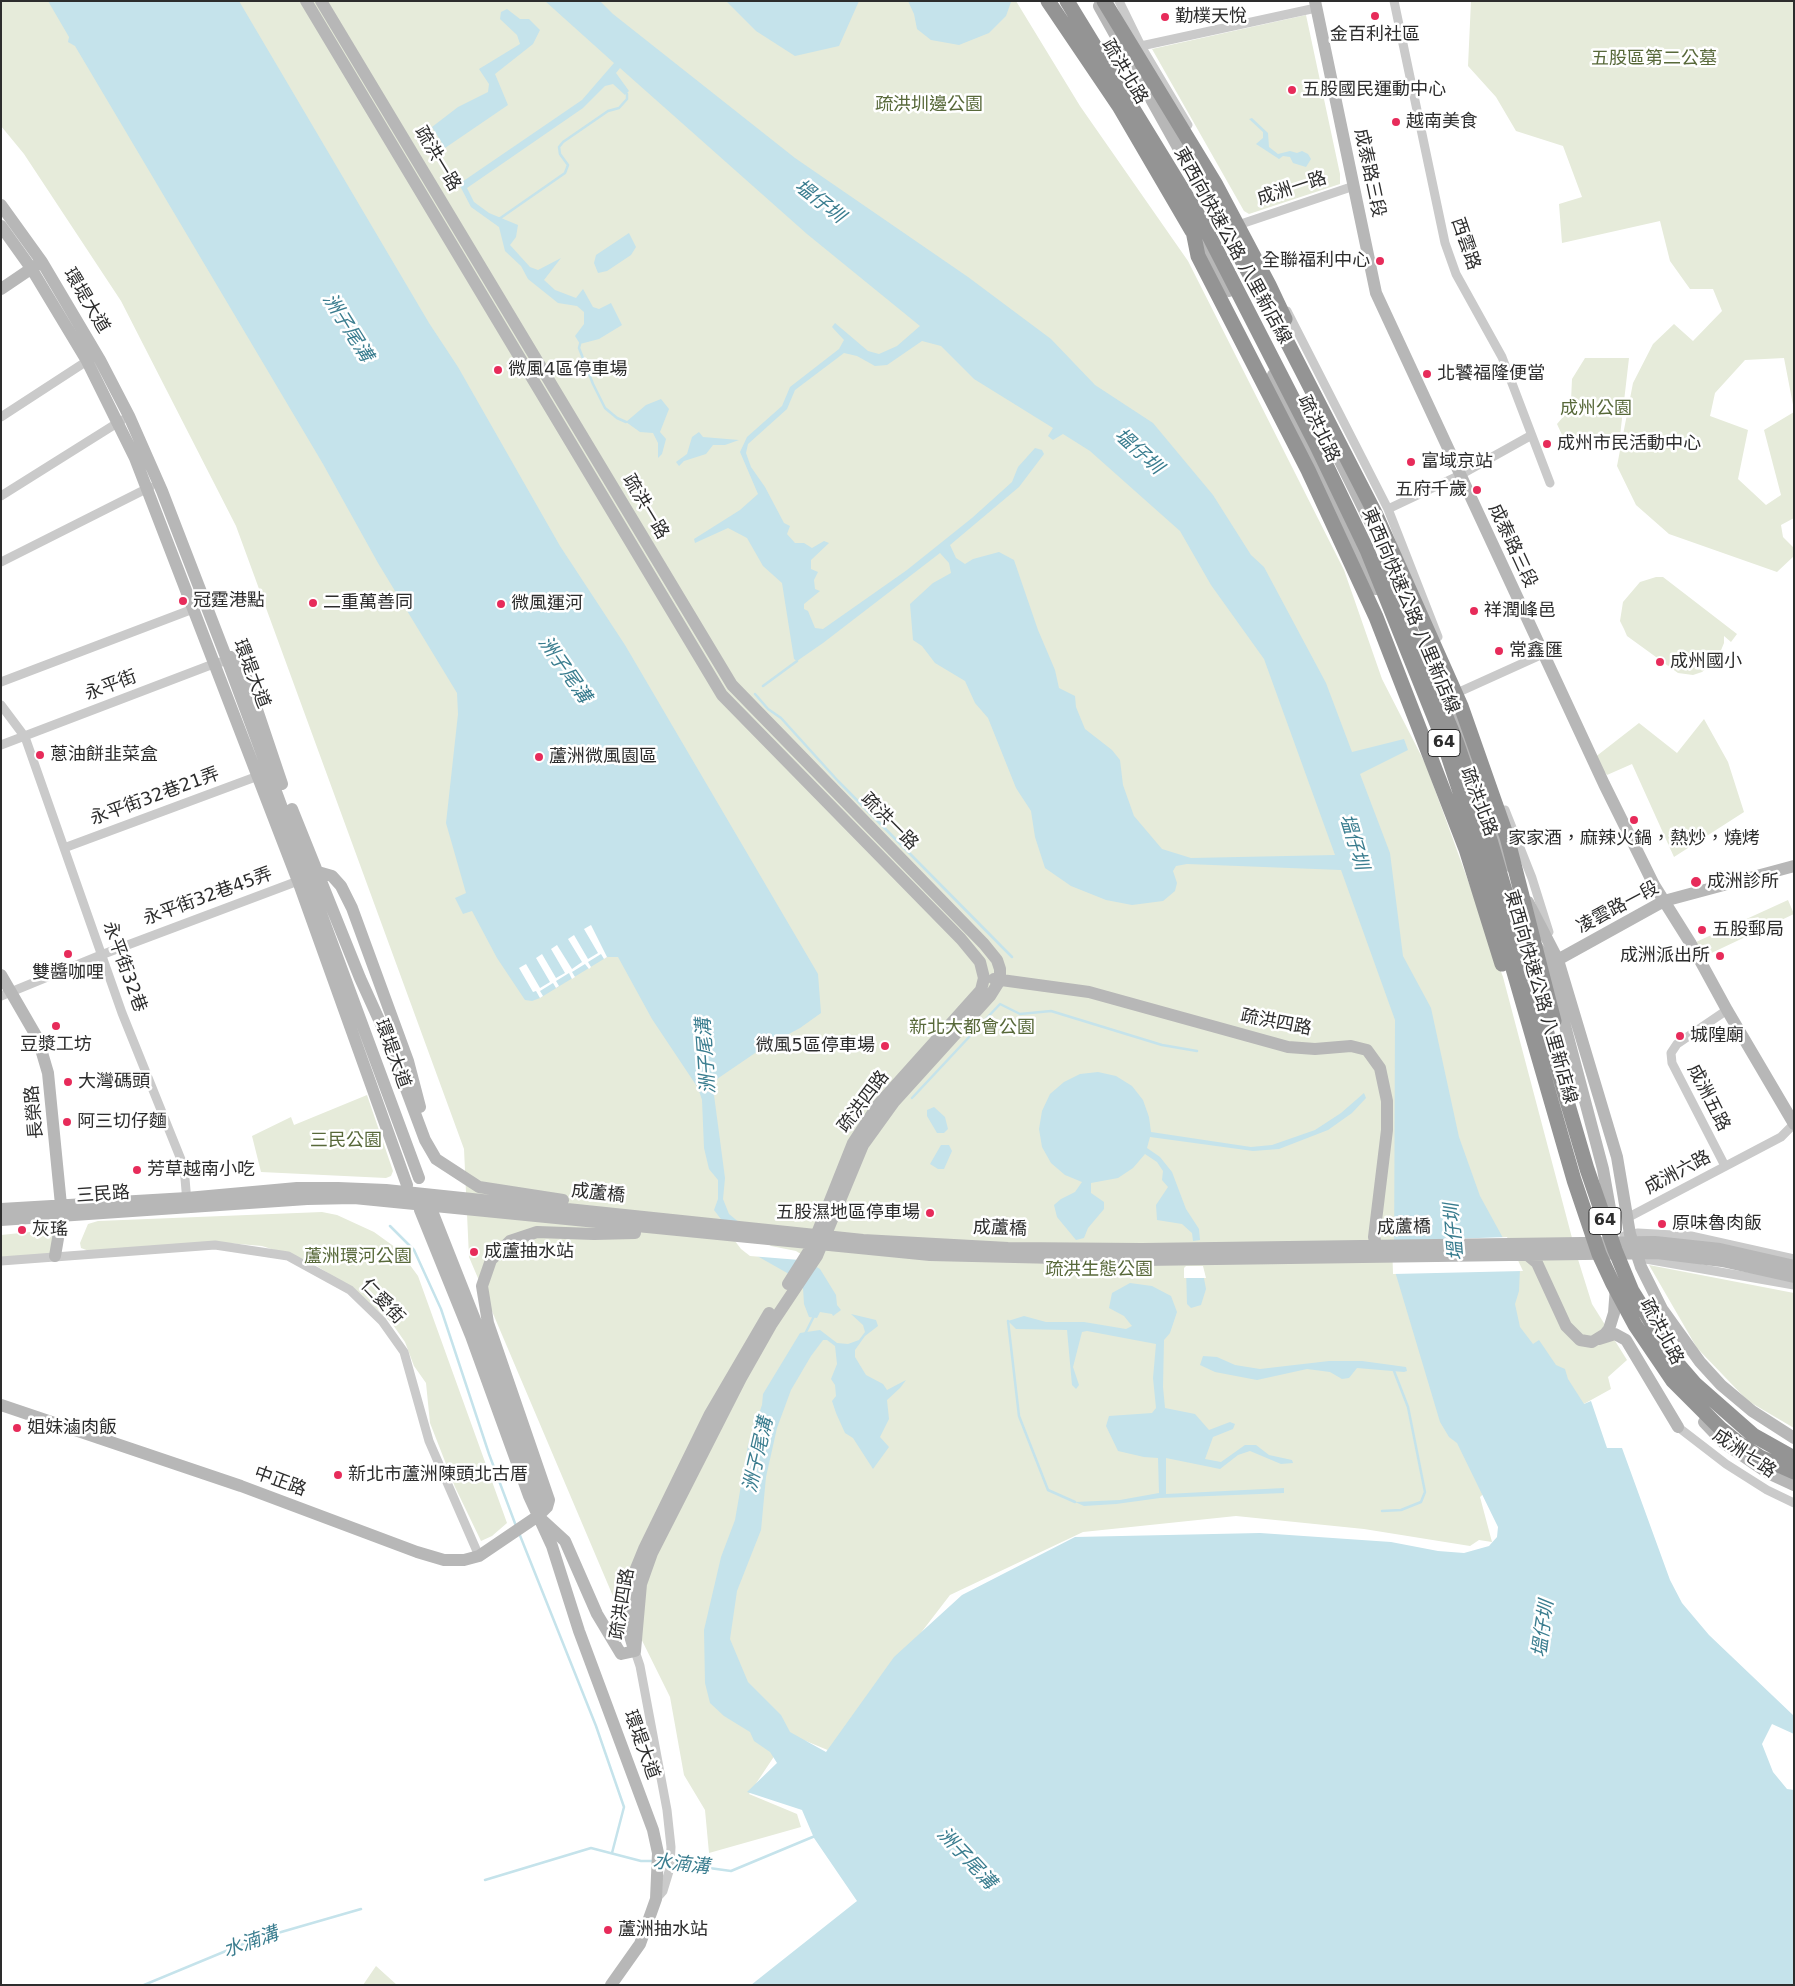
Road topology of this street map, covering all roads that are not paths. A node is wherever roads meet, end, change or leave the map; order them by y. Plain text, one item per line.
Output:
1 (306, 1) edge
2 (321, 1) edge
3 (1048, 1) edge
4 (1062, 1) edge
5 (1067, 1) edge
6 (1078, 1) edge
7 (1119, 1) edge
8 (1394, 1) edge
9 (1100, 2) edge
10 (1315, 5) edge
11 (1141, 46) junction
12 (1354, 186) junction
13 (1, 205) edge
14 (1191, 221) junction
15 (1241, 224) junction
16 (1, 226) edge
17 (1225, 230) junction
18 (36, 265) junction
19 (1, 290) edge
20 (87, 361) junction
21 (1, 417) edge
22 (124, 419) junction
23 (1530, 436) junction
24 (1460, 475) junction
25 (1550, 483) dead end
26 (152, 486) junction
27 (1, 496) edge
28 (1382, 512) junction
29 (1349, 534) junction
30 (1, 562) edge
31 (1397, 575) junction
32 (193, 608) junction
33 (1543, 654) junction
34 (226, 662) junction
35 (1, 682) edge
36 (1459, 692) junction
37 (1, 705) edge
38 (25, 737) junction
39 (1, 745) edge
40 (258, 776) junction
41 (64, 848) junction
42 (1794, 866) edge
43 (303, 879) junction
44 (1664, 901) junction
45 (100, 954) junction
46 (1553, 963) junction
47 (1, 976) edge
48 (984, 978) junction
49 (1000, 980) junction
50 (6, 994) edge
51 (1727, 1010) junction
52 (1535, 1052) junction
53 (1567, 1097) junction
54 (1794, 1124) edge
55 (425, 1140) junction
56 (1725, 1166) junction
57 (419, 1178) dead end
58 (407, 1185) dead end
59 (207, 1200) junction
60 (187, 1203) junction
61 (1, 1209) edge
62 (61, 1210) junction
63 (426, 1210) dead end
64 (1627, 1218) junction
65 (1, 1220) edge
66 (702, 1223) junction
67 (680, 1232) junction
68 (1630, 1234) junction
69 (1614, 1239) junction
70 (813, 1255) junction
71 (55, 1256) junction
72 (1638, 1258) junction
73 (1617, 1259) junction
74 (1794, 1259) edge
75 (1, 1261) edge
76 (1794, 1266) edge
77 (1794, 1277) edge
78 (1794, 1285) edge
79 (1599, 1339) junction
80 (1, 1405) edge
81 (1678, 1426) joint
82 (1794, 1438) edge
83 (1794, 1458) edge
84 (1794, 1472) edge
85 (1794, 1485) edge
86 (1794, 1503) edge
87 (538, 1516) junction
88 (479, 1556) junction
89 (635, 1651) junction
90 (655, 1894) junction
91 (611, 1985) edge

1 - 48 street, 疏洪一路
2 - 49 street, 疏洪一路
3 - 29 highway
4 - 14 street, 疏洪北路
5 - 52 highway, 東西向快速公路 八里新店線 / 64
6 - 53 highway, 東西向快速公路 八里新店線 / 64
7 - 11 street, 疏洪北路
8 - 23 street, 西雲路
9 - 17 street, 疏洪北路
9 - 31 highway
10 - 11 street
10 - 12 street, 成泰路三段
11 - 15 street, 疏洪北路
12 - 15 street, 成洲一路
12 - 24 street, 成泰路三段
13 - 18 street, 環堤大道
14 - 29 street, 疏洪北路
14 - 52 highway
15 - 28 street, 疏洪北路
16 - 18 street, 環堤大道
17 - 28 highway
17 - 31 street, 疏洪北路
18 - 19 street
18 - 20 street, 環堤大道
18 - 22 street, 環堤大道
20 - 21 street
20 - 22 street, 環堤大道
22 - 26 street, 環堤大道
22 - 27 street
23 - 24 street
23 - 25 street, 西雲路
24 - 28 street
24 - 33 street, 成泰路三段
26 - 30 street
26 - 32 street, 環堤大道
26 - 34 street, 環堤大道
28 - 36 street, 疏洪北路
28 - 53 highway
29 - 46 street, 疏洪北路
31 - 46 street, 疏洪北路
32 - 34 street, 環堤大道
32 - 35 street
33 - 36 street
33 - 44 street, 成泰路三段
34 - 38 street, 永平街
34 - 40 street, 環堤大道
34 - 43 street, 環堤大道
34 - 55 street
36 - 46 street, 疏洪北路
37 - 38 street, 永平街32巷
38 - 39 street, 永平街
38 - 41 street, 永平街32巷
40 - 41 street, 永平街32巷21弄
40 - 43 street, 環堤大道
41 - 45 street, 永平街32巷
42 - 44 street, 凌雲路一段
43 - 45 street, 永平街32巷45弄
43 - 55 street
43 - 57 street, 環堤大道
43 - 58 street, 環堤大道
44 - 46 street, 凌雲路一段
44 - 51 street, 成泰路三段
45 - 50 street, 永平街32巷45弄
45 - 60 street, 永平街32巷
46 - 64 street, 疏洪北路
46 - 69 street, 疏洪北路
47 - 50 street, 長榮路
48 - 49 street, 疏洪四路
48 - 70 street, 疏洪四路
49 - 70 street, 疏洪四路
49 - 79 street, 疏洪四路
50 - 62 street, 長榮路
51 - 54 street, 成泰路三段
51 - 56 street, 成洲五路
52 - 84 highway, 東西向快速公路 八里新店線 / 64
53 - 83 highway, 東西向快速公路 八里新店線 / 64
54 - 56 street, 成洲六路
55 - 66 street
56 - 64 street, 成洲六路
59 - 60 street, 三民路
59 - 66 street, 成蘆橋
59 - 67 street, 成蘆橋
60 - 62 street, 三民路
61 - 62 street, 三民路
62 - 65 street, 三民路
62 - 71 street, 長榮路
63 - 87 street, 環堤大道
64 - 68 street, 疏洪北路
66 - 76 street, 成蘆橋
67 - 77 street, 成蘆橋
67 - 87 street
68 - 69 street
68 - 72 street, 疏洪北路
68 - 74 street
69 - 73 street, 疏洪北路
70 - 89 street, 疏洪四路
71 - 75 street, 仁愛街
71 - 88 street, 仁愛街
72 - 73 street
72 - 78 street
72 - 82 street, 疏洪北路
73 - 79 street
73 - 85 street, 疏洪北路
79 - 81 street
80 - 88 street, 中正路
81 - 86 street, 成洲七路
87 - 88 street, 中正路
87 - 89 street
87 - 90 street, 環堤大道
89 - 90 street
90 - 91 street, 環堤大道

